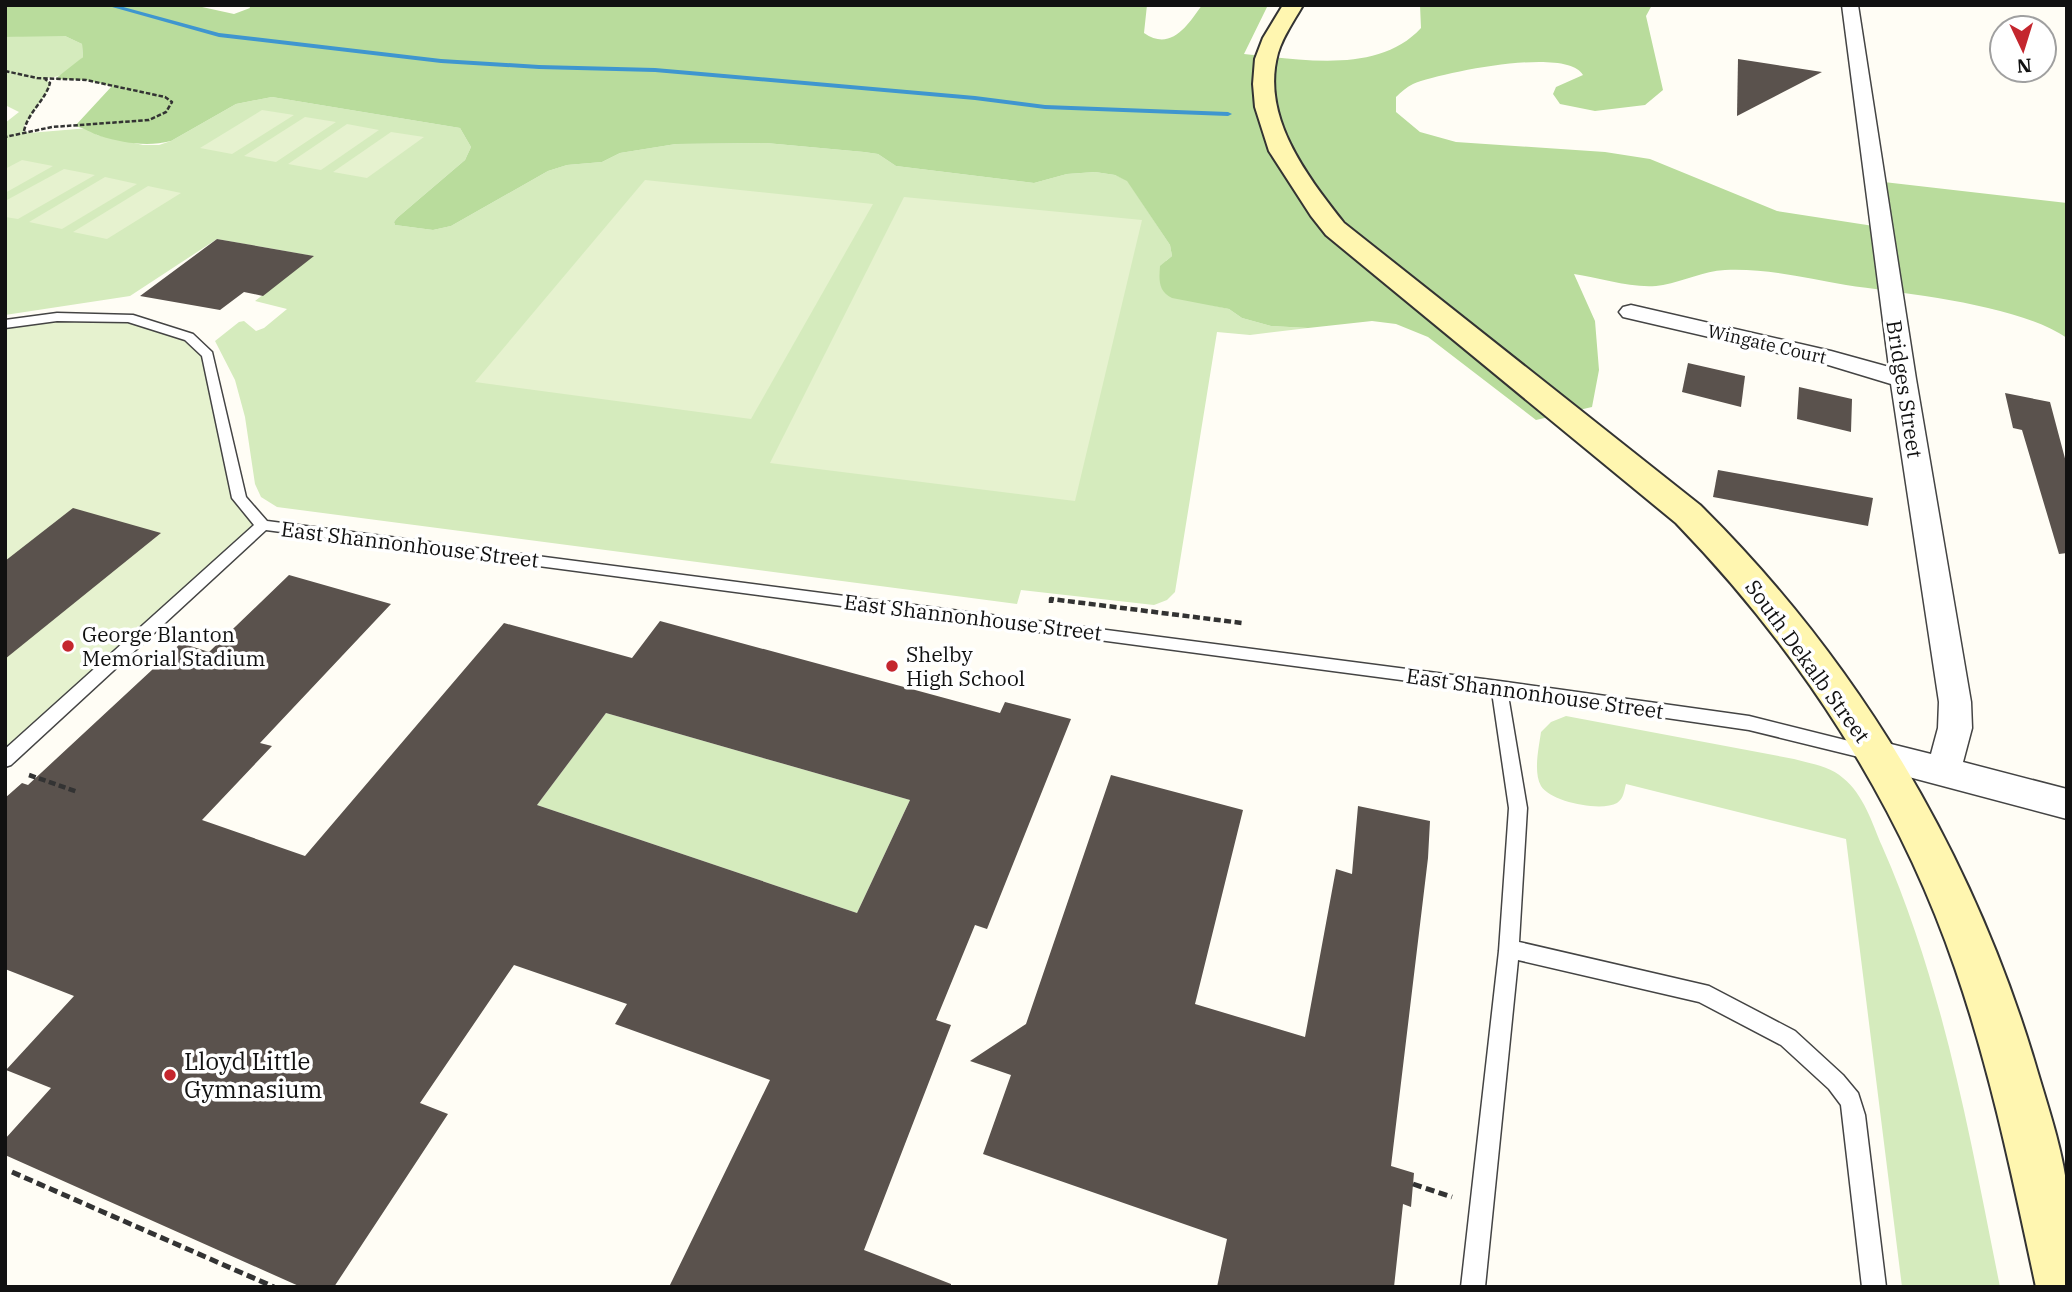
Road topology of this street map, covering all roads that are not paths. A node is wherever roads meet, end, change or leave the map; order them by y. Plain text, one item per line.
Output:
1 (1293, 5) edge
2 (1850, 5) edge
3 (1631, 312) dead end
4 (5, 324) edge
5 (1903, 379) junction
6 (263, 525) junction
7 (1499, 687) junction
8 (1875, 754) junction
9 (11, 766) edge
10 (1944, 771) junction
11 (2067, 804) edge
12 (1509, 949) junction
13 (1473, 1287) edge
14 (1874, 1287) edge
15 (2064, 1287) edge

1 - 8 main road, South Dekalb Street
2 - 5 street, Bridges Street
3 - 5 street, Wingate Court
4 - 6 lane, East Shannonhouse Street
5 - 10 street, Bridges Street
6 - 7 lane, East Shannonhouse Street
6 - 9 lane
7 - 8 lane, East Shannonhouse Street
7 - 12 lane
8 - 10 street, East Shannonhouse Street
8 - 15 main road, South Dekalb Street
10 - 11 street, East Shannonhouse Street
12 - 13 lane
12 - 14 lane

